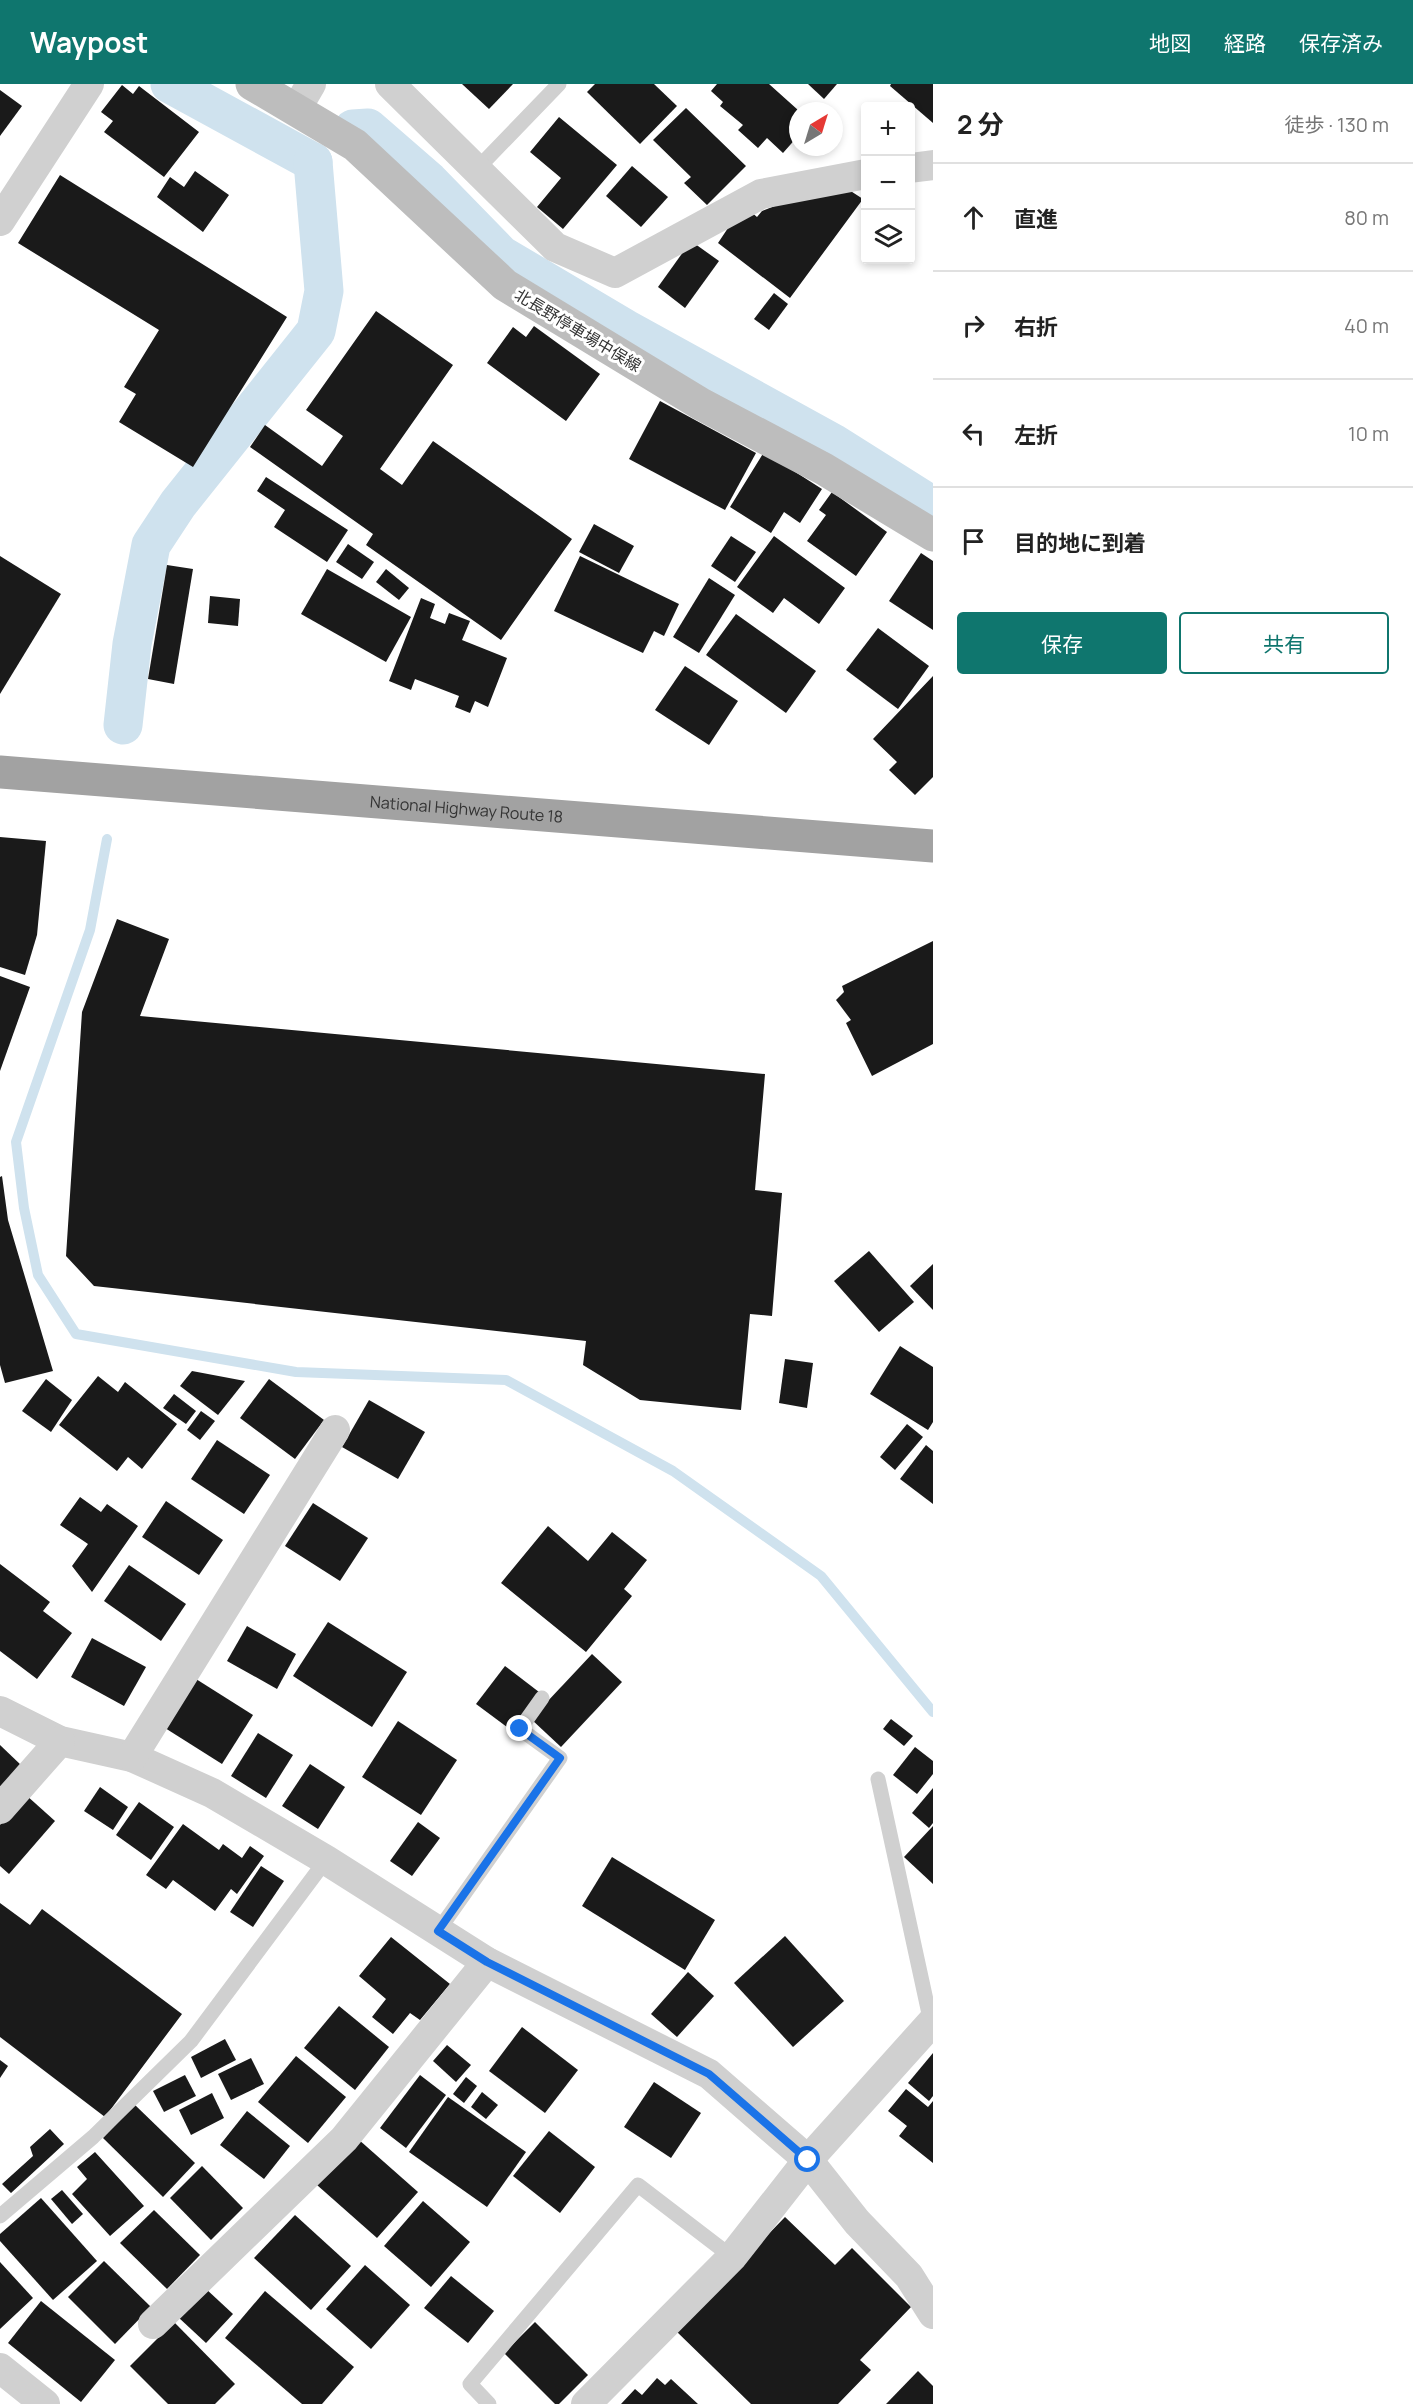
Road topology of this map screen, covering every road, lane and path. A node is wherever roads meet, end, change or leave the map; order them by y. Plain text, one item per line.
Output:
1 (89, 84) edge
2 (252, 84) edge
3 (390, 84) edge
4 (559, 84) edge
5 (304, 96) edge
6 (933, 165) edge
7 (915, 167) edge
8 (477, 169) junction
9 (861, 175) edge
10 (0, 220) edge
11 (933, 535) edge
12 (0, 772) edge
13 (933, 846) edge
14 (335, 1430) dead end
15 (542, 1698) dead end
16 (0, 1711) edge
17 (60, 1741) junction
18 (132, 1757) junction
19 (878, 1779) dead end
20 (0, 1809) edge
21 (326, 1860) junction
22 (438, 1931) junction
23 (487, 1962) junction
24 (932, 2022) edge
25 (808, 2160) junction
26 (0, 2216) edge
27 (732, 2257) junction
28 (921, 2280) edge
29 (933, 2314) edge
30 (153, 2324) dead end
31 (0, 2368) edge
32 (45, 2404) edge
33 (489, 2404) edge
34 (586, 2404) edge

1 - 10 street
2 - 5 main road, 北長野停車場中俣線
3 - 8 street
4 - 8 lane
5 - 11 main road, 北長野停車場中俣線
6 - 7 street
8 - 9 street
12 - 13 highway, National Highway Route 18
14 - 18 street
15 - 22 lane
16 - 17 street
17 - 18 street
17 - 20 street
18 - 21 street
19 - 24 lane
21 - 22 street
21 - 26 lane
22 - 23 street
23 - 25 street
23 - 30 street
24 - 25 street
25 - 27 street
25 - 28 street
27 - 33 lane
27 - 34 street
28 - 29 street
31 - 32 street

